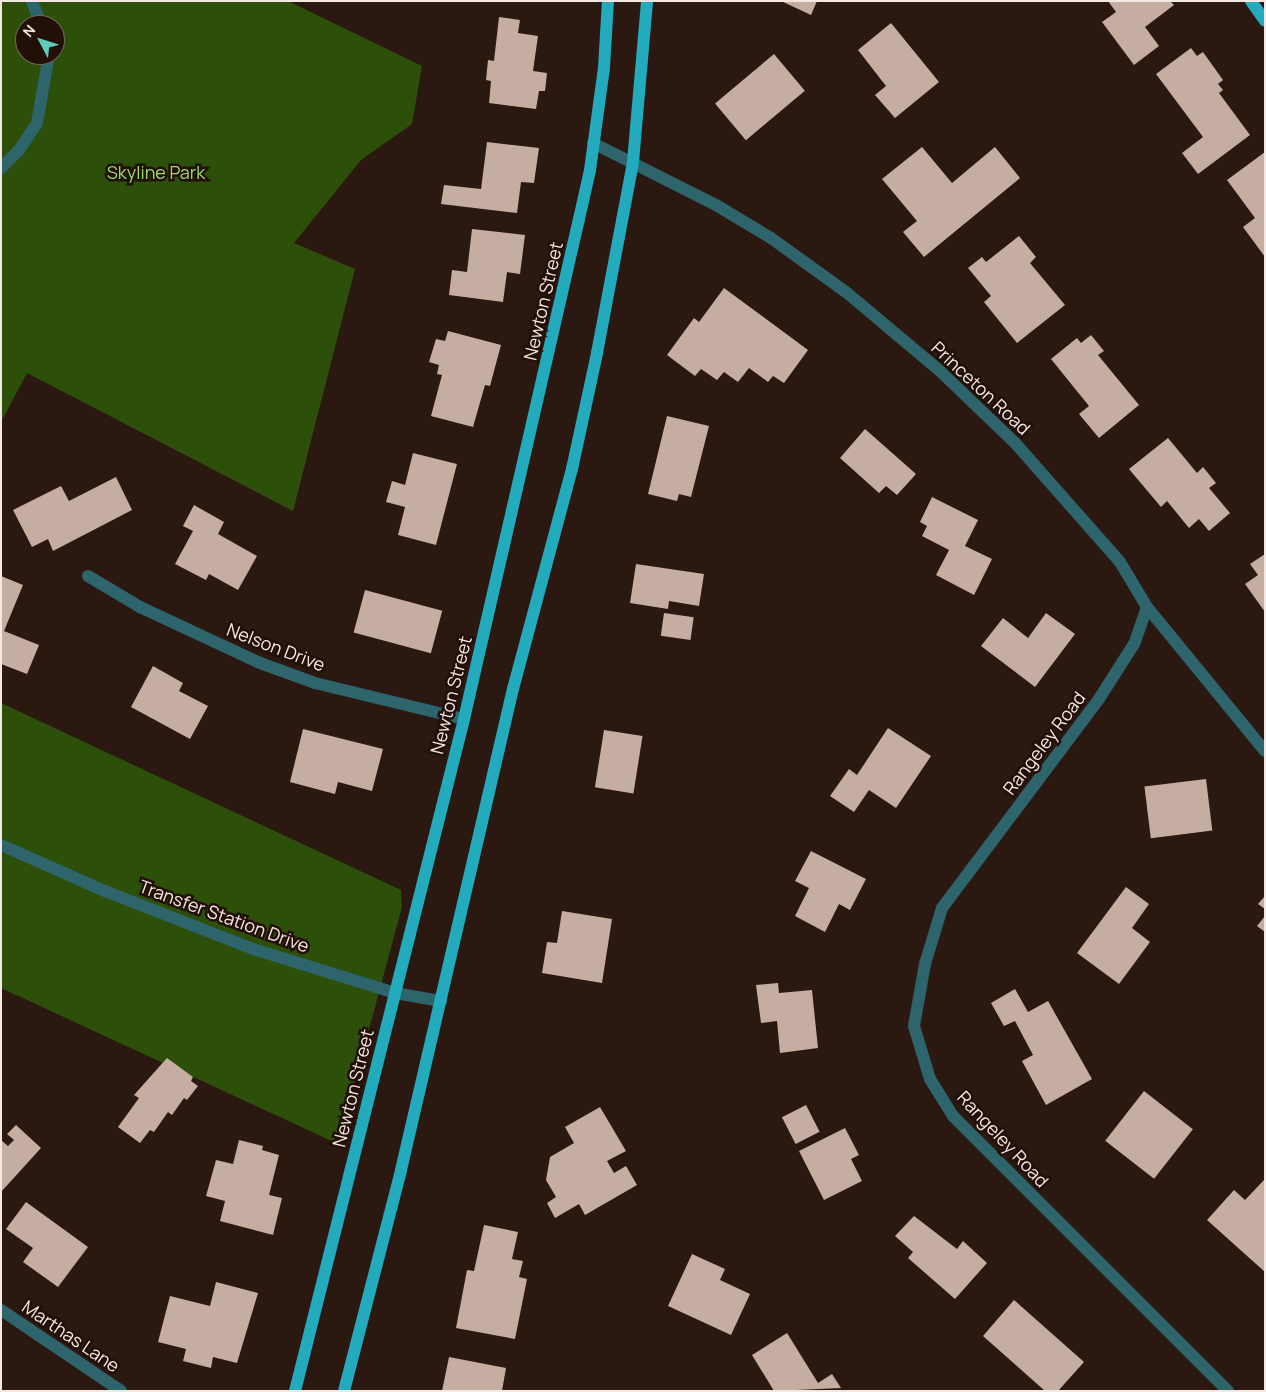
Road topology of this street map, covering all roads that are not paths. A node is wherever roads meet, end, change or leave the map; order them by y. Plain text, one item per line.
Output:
1 (32, 1) edge
2 (608, 1) edge
3 (646, 1) edge
4 (1251, 1) edge
5 (37, 15) edge
6 (1265, 21) edge
7 (47, 65) edge
8 (593, 143) junction
9 (633, 162) junction
10 (1, 168) edge
11 (88, 576) dead end
12 (1147, 607) junction
13 (464, 719) junction
14 (1265, 751) edge
15 (1, 845) edge
16 (395, 993) junction
17 (440, 1001) junction
18 (1, 1310) edge
19 (121, 1391) edge
20 (296, 1391) edge
21 (344, 1391) edge
22 (1228, 1391) edge

1 - 5 street
2 - 8 main road, Newton Street
3 - 9 main road
4 - 6 main road
7 - 10 street
8 - 9 street, Princeton Road
8 - 13 main road, Newton Street
9 - 12 street, Princeton Road
9 - 17 main road
11 - 13 street, Nelson Drive
12 - 14 street, Princeton Road
12 - 22 street, Rangeley Road
13 - 16 main road, Newton Street
15 - 16 street, Transfer Station Drive
16 - 17 street, Transfer Station Drive
16 - 20 main road, Newton Street
17 - 21 main road
18 - 19 street, Marthas Lane

